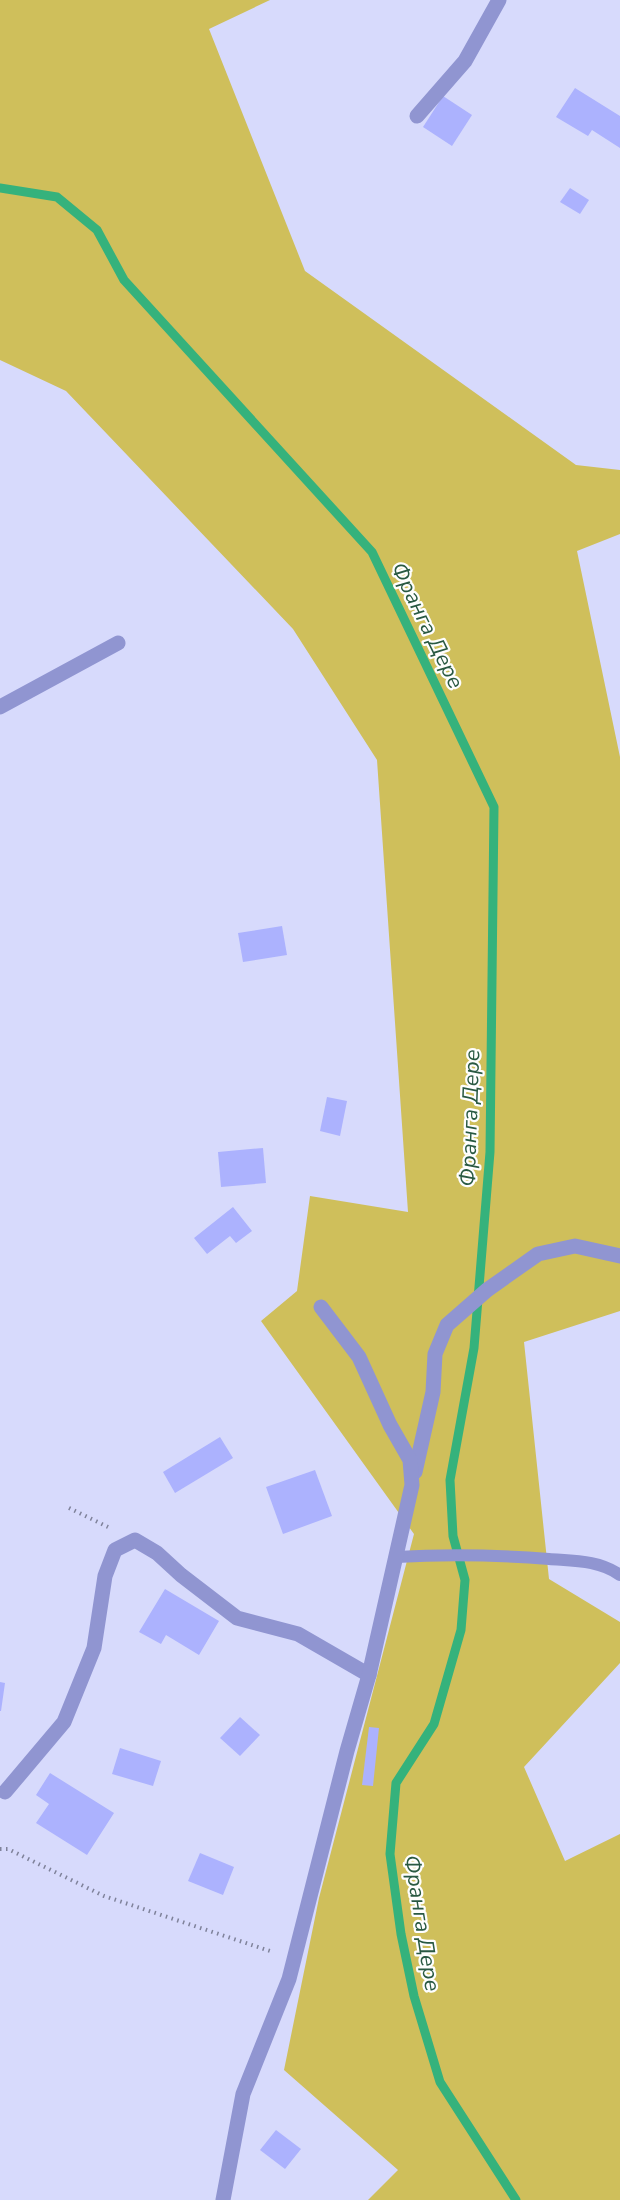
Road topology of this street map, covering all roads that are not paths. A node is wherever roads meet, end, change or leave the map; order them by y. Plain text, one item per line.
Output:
1 (499, 0) edge
2 (417, 116) dead end
3 (118, 643) dead end
4 (0, 707) edge
5 (620, 1256) edge
6 (321, 1307) dead end
7 (412, 1485) junction
8 (396, 1557) junction
9 (620, 1575) edge
10 (369, 1675) junction
11 (5, 1792) dead end
12 (223, 2200) edge

1 - 2 street
3 - 4 street
5 - 7 street
6 - 7 street
7 - 8 street
8 - 9 lane
8 - 10 street
10 - 11 street
10 - 12 street

